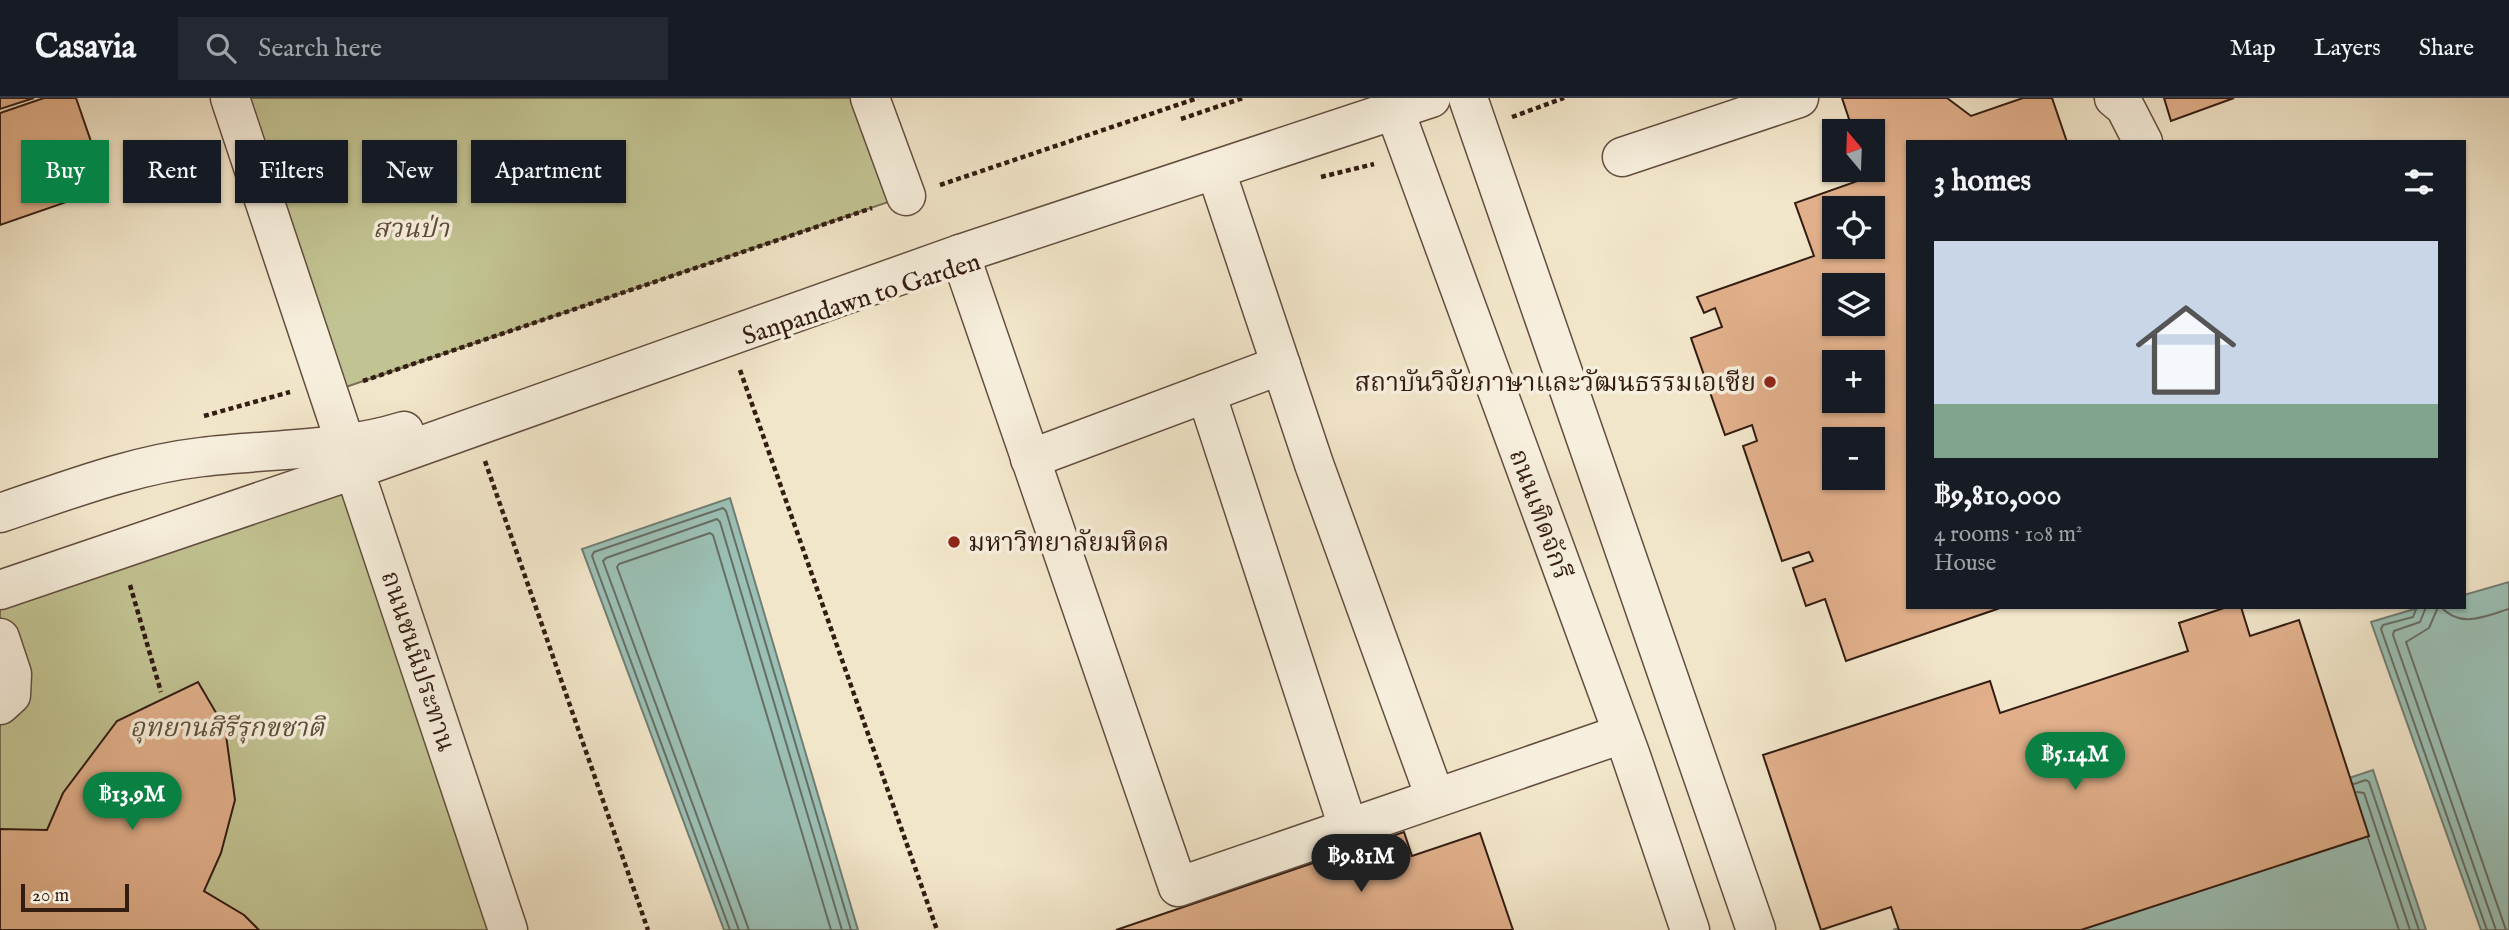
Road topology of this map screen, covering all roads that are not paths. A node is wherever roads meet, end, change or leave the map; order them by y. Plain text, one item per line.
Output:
1 (230, 98) edge
2 (870, 98) edge
3 (1431, 98) edge
4 (1468, 98) edge
5 (1799, 98) edge
6 (2114, 98) edge
7 (1387, 102) edge
8 (2142, 140) edge
9 (1622, 157) dead end
10 (1216, 171) junction
11 (906, 196) road end
12 (960, 254) junction
13 (1281, 365) junction
14 (1206, 393) junction
15 (351, 455) junction
16 (1030, 459) junction
17 (0, 513) edge
18 (0, 590) edge
19 (0, 638) edge
20 (0, 705) edge
21 (1622, 734) junction
22 (1434, 797) junction
23 (1348, 828) junction
24 (508, 930) edge
25 (1690, 930) edge
26 (1756, 930) edge

1 - 15 street, ถนนชนนีประทาน
2 - 11 street
3 - 7 street
4 - 26 street
5 - 9 street
6 - 8 street
7 - 10 street
7 - 15 street
7 - 21 street, ถนนเทิดจักรี
10 - 12 street
10 - 13 street
12 - 15 street
12 - 16 street
13 - 14 street
13 - 22 street
14 - 16 street
14 - 23 street
15 - 17 street
15 - 18 street
15 - 24 street, ถนนชนนีประทาน
16 - 23 street
19 - 20 street
21 - 22 street
21 - 25 street, ถนนเทิดจักรี
22 - 23 street

